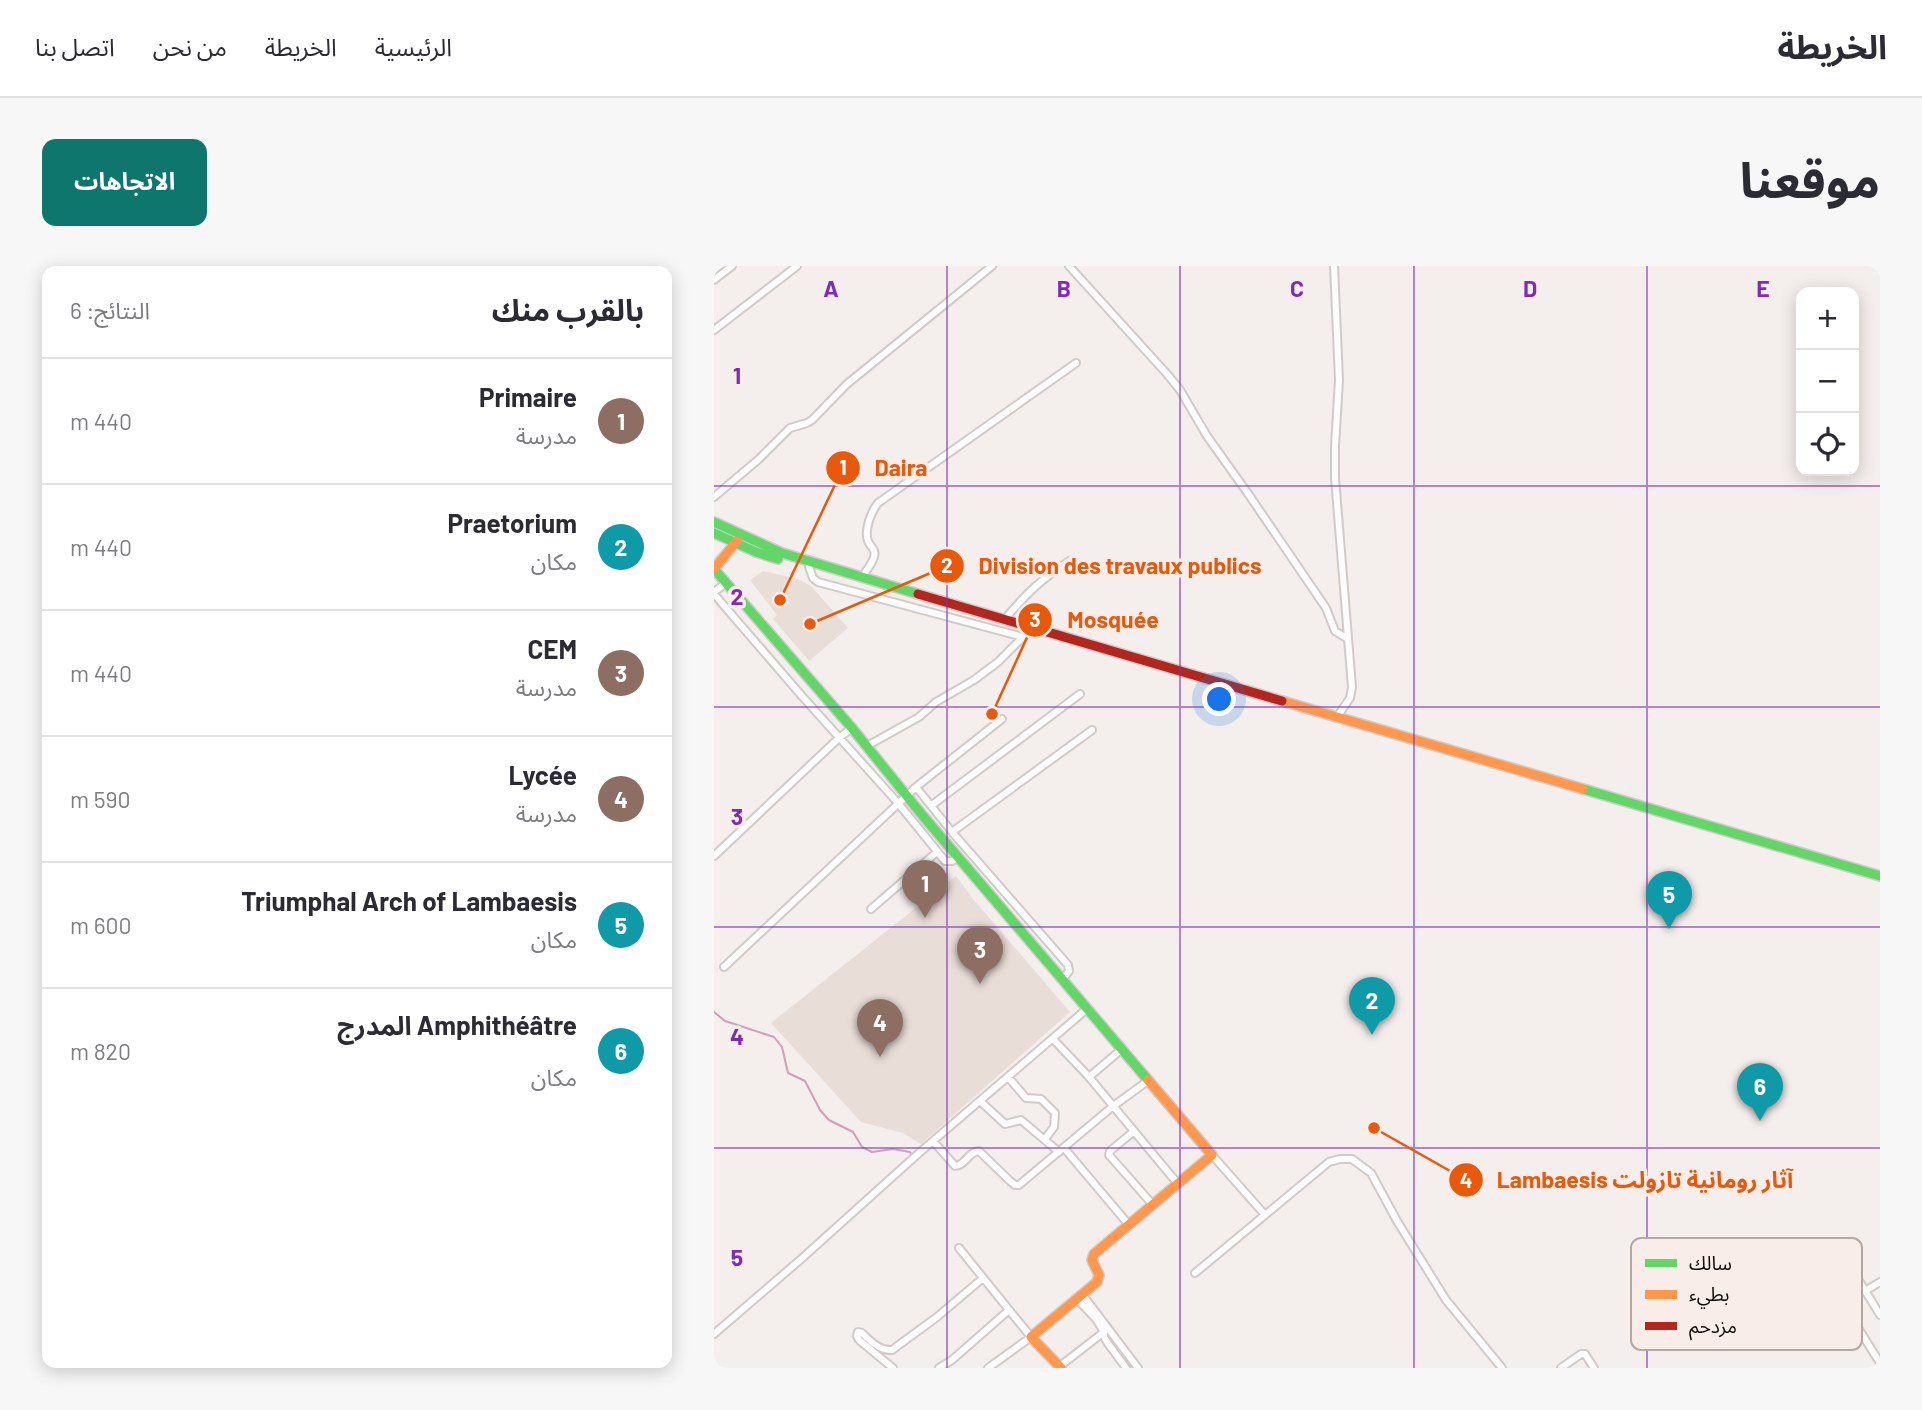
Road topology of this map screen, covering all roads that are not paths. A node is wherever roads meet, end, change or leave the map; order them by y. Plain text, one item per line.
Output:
1 (732, 266) edge
2 (797, 266) edge
3 (992, 266) edge
4 (1069, 266) edge
5 (1334, 266) edge
6 (714, 281) edge
7 (714, 330) edge
8 (1076, 363) dead end
9 (714, 497) edge
10 (714, 522) edge
11 (714, 533) edge
12 (739, 539) junction
13 (1071, 560) dead end
14 (809, 567) junction
15 (714, 569) edge
16 (862, 577) junction
17 (726, 583) junction
18 (714, 593) edge
19 (918, 594) junction
20 (1004, 620) junction
21 (1031, 628) junction
22 (1023, 637) junction
23 (1348, 639) junction
24 (1080, 695) dead end
25 (1336, 718) junction
26 (1002, 719) dead end
27 (852, 728) junction
28 (1092, 730) dead end
29 (840, 737) junction
30 (867, 746) junction
31 (916, 787) junction
32 (906, 795) junction
33 (898, 803) junction
34 (932, 805) junction
35 (952, 832) junction
36 (937, 852) junction
37 (714, 856) edge
38 (958, 857) junction
39 (1880, 876) edge
40 (871, 909) dead end
41 (724, 967) dead end
42 (1063, 979) junction
43 (1088, 1008) junction
44 (1053, 1038) junction
45 (1122, 1049) junction
46 (1008, 1077) junction
47 (1088, 1077) junction
48 (1149, 1080) junction
49 (980, 1101) junction
50 (1112, 1107) junction
51 (1133, 1132) junction
52 (1045, 1139) junction
53 (933, 1141) junction
54 (1062, 1150) junction
55 (1212, 1155) junction
56 (1178, 1184) junction
57 (1153, 1205) junction
58 (1265, 1215) junction
59 (1129, 1225) junction
60 (959, 1248) dead end
61 (1195, 1273) dead end
62 (983, 1278) junction
63 (1880, 1282) edge
64 (1862, 1285) edge
65 (1866, 1291) junction
66 (1079, 1296) junction
67 (1009, 1310) junction
68 (1880, 1315) edge
69 (1104, 1332) junction
70 (714, 1334) edge
71 (1862, 1334) edge
72 (1031, 1337) junction
73 (1880, 1363) edge
74 (1061, 1367) edge
75 (893, 1368) edge
76 (939, 1368) edge
77 (989, 1368) edge
78 (1126, 1368) edge
79 (1138, 1368) edge
80 (1502, 1368) edge
81 (1561, 1368) edge
82 (1594, 1368) edge
83 (1870, 1368) edge

1 - 6 street
2 - 7 street
3 - 9 street
4 - 23 street
5 - 23 street
8 - 16 street
10 - 12 main road
11 - 12 main road
12 - 14 main road
12 - 15 main road
12 - 16 main road
13 - 20 street
14 - 19 main road
14 - 22 street
15 - 17 main road
16 - 19 main road
17 - 18 street
17 - 27 main road
18 - 29 street
19 - 20 main road
20 - 21 main road
21 - 22 street
21 - 25 main road
22 - 30 street
23 - 25 street
24 - 34 street
25 - 39 main road
26 - 31 street
27 - 29 street
27 - 30 main road
28 - 35 street
29 - 33 street
29 - 37 street
30 - 32 main road
31 - 32 street
31 - 34 street
32 - 33 street
32 - 38 main road
33 - 36 street
33 - 41 street
34 - 35 street
35 - 42 street
36 - 38 street
36 - 40 street
38 - 42 main road
42 - 43 main road
43 - 44 street
43 - 45 main road
44 - 46 street
44 - 47 street
45 - 47 street
45 - 48 main road
46 - 49 street
46 - 52 street
47 - 50 street
48 - 50 street
48 - 55 main road
49 - 52 street
49 - 53 street
50 - 51 street
50 - 54 street
51 - 56 street
51 - 57 street
52 - 54 street
53 - 54 street
53 - 70 street
54 - 59 street
55 - 56 main road
55 - 58 street
56 - 57 main road
57 - 59 main road
58 - 61 street
58 - 80 street
59 - 66 main road
60 - 62 street
62 - 67 street
62 - 75 street
63 - 65 street
64 - 65 street
65 - 68 street
66 - 69 street
66 - 72 main road
66 - 79 street
67 - 72 street
67 - 76 street
69 - 74 street
69 - 78 street
71 - 73 street
72 - 74 main road
72 - 77 street
73 - 83 street
81 - 82 street

